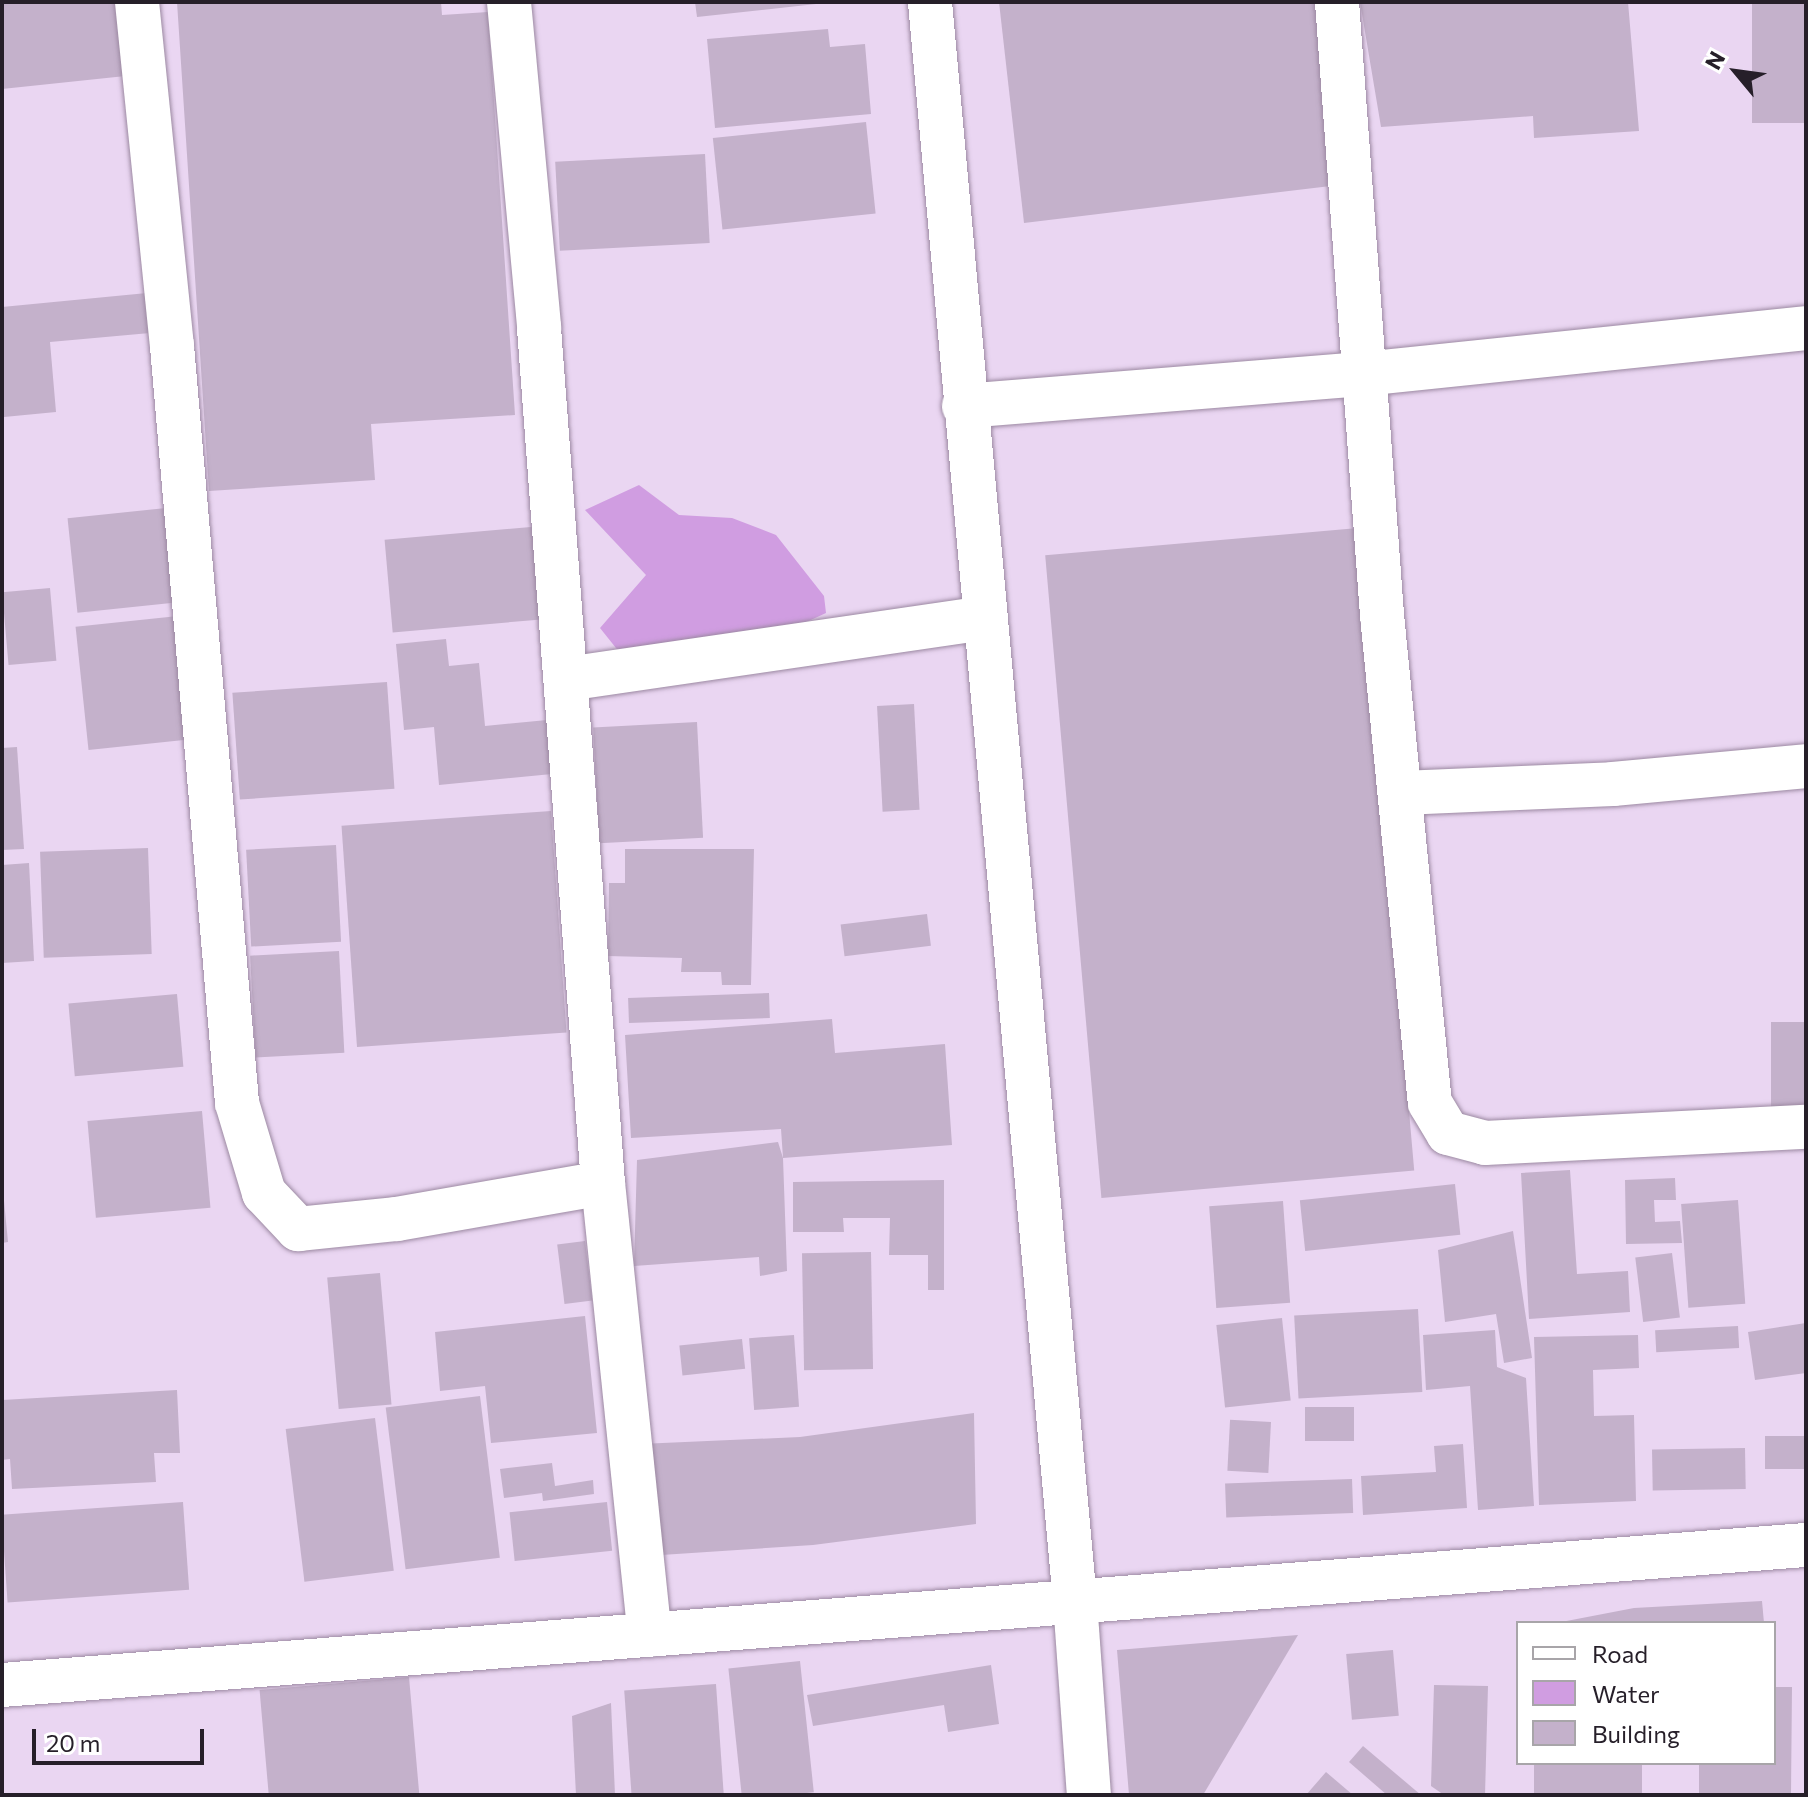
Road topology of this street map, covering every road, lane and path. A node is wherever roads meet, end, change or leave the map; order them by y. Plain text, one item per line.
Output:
1 (137, 2) edge
2 (509, 2) edge
3 (930, 2) edge
4 (1337, 2) edge
5 (1806, 328) edge
6 (1362, 374) junction
7 (964, 406) junction
8 (984, 618) junction
9 (566, 679) junction
10 (1806, 766) edge
11 (1401, 793) junction
12 (1806, 1127) edge
13 (603, 1183) junction
14 (1806, 1545) edge
15 (1075, 1601) junction
16 (650, 1635) junction
17 (2, 1685) edge
18 (1089, 1795) edge

1 - 13 street
2 - 9 street
3 - 7 street
4 - 6 street
5 - 6 street
6 - 7 street
6 - 11 street
7 - 8 street
8 - 9 street
8 - 15 street
9 - 13 street
10 - 11 street
11 - 12 street
13 - 16 street
14 - 15 street
15 - 16 street
15 - 18 street
16 - 17 street

